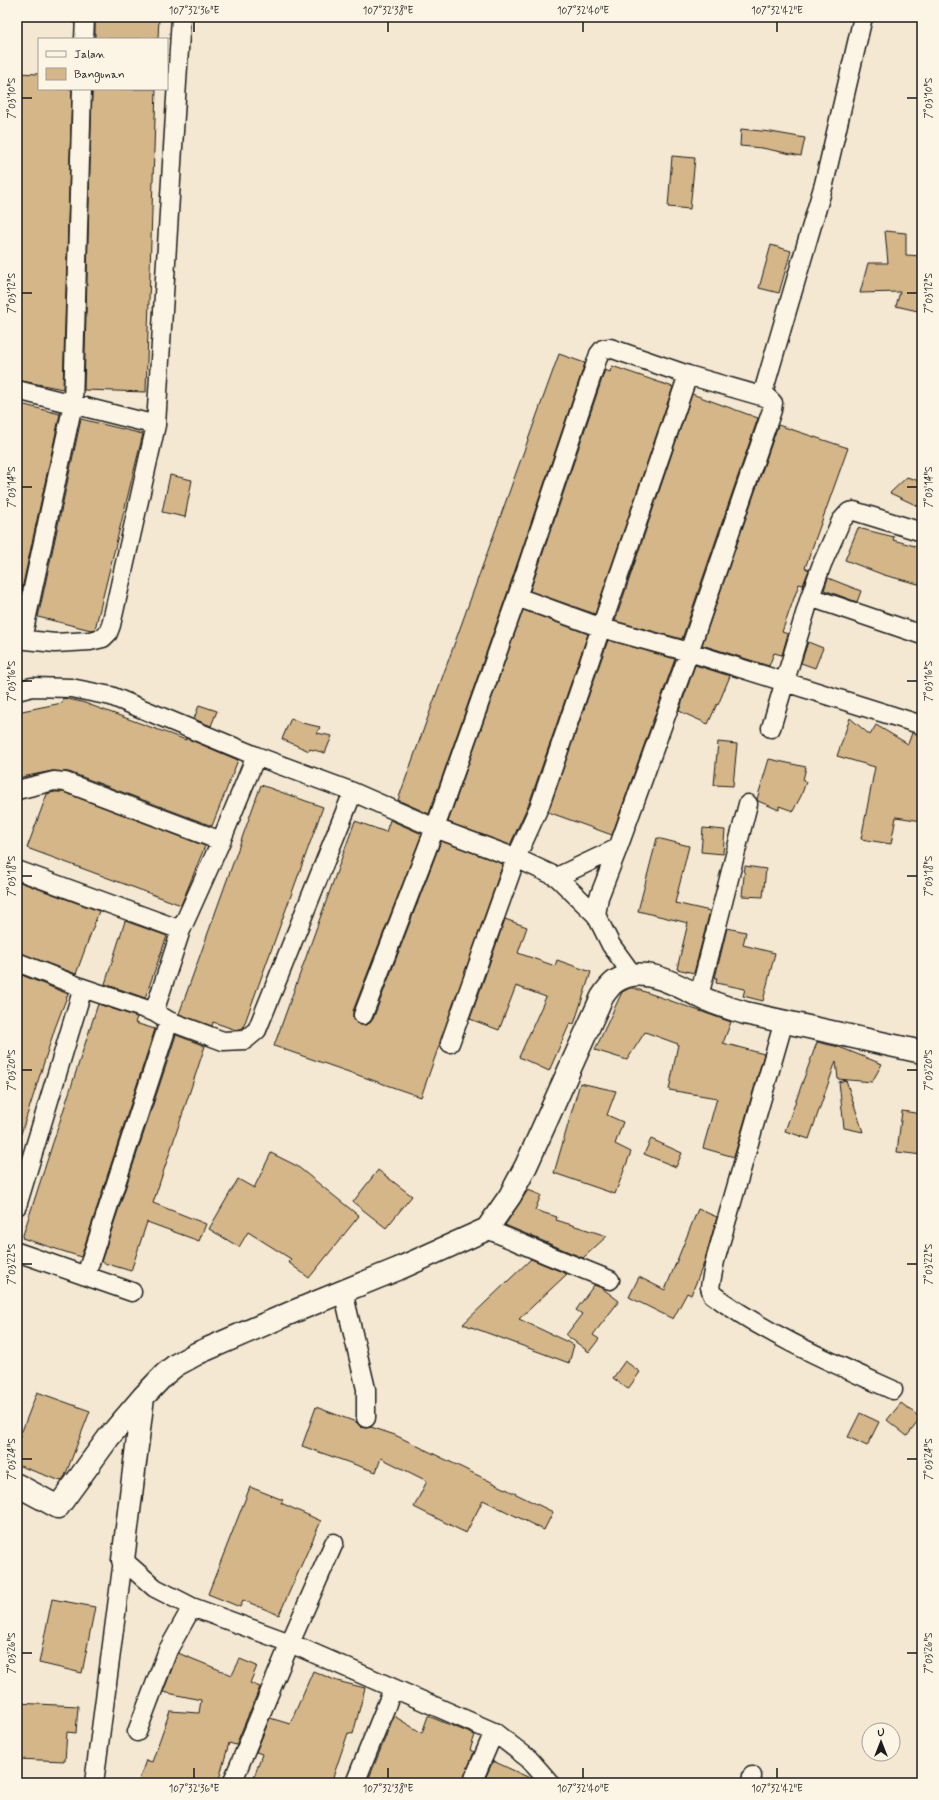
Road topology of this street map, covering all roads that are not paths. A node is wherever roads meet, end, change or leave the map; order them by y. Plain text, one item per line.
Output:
1 (180, 17) edge
2 (863, 17) edge
3 (82, 18) edge
4 (84, 38) edge
5 (82, 90) edge
6 (688, 375) junction
7 (17, 390) edge
8 (762, 396) junction
9 (73, 404) junction
10 (156, 425) junction
11 (922, 532) edge
12 (517, 597) junction
13 (810, 597) junction
14 (602, 628) junction
15 (922, 635) edge
16 (19, 639) edge
17 (689, 652) junction
18 (784, 681) junction
19 (17, 691) edge
20 (922, 724) edge
21 (771, 728) dead end
22 (256, 756) junction
23 (17, 790) edge
24 (352, 792) junction
25 (748, 804) dead end
26 (435, 828) junction
27 (221, 841) junction
28 (618, 848) junction
29 (516, 858) junction
30 (17, 870) edge
31 (557, 877) junction
32 (596, 915) junction
33 (181, 930) junction
34 (17, 962) edge
35 (632, 974) junction
36 (84, 988) junction
37 (699, 996) junction
38 (154, 1012) junction
39 (363, 1015) dead end
40 (169, 1021) junction
41 (784, 1021) junction
42 (450, 1044) dead end
43 (922, 1052) edge
44 (17, 1206) edge
45 (487, 1229) junction
46 (17, 1252) edge
47 (86, 1275) junction
48 (610, 1280) dead end
49 (344, 1291) junction
50 (132, 1292) dead end
51 (893, 1390) dead end
52 (142, 1397) junction
53 (366, 1418) dead end
54 (17, 1485) edge
55 (334, 1543) dead end
56 (123, 1560) junction
57 (192, 1607) junction
58 (290, 1643) junction
59 (393, 1689) junction
60 (137, 1732) dead end
61 (494, 1732) junction
62 (94, 1783) edge
63 (232, 1783) edge
64 (355, 1783) edge
65 (472, 1783) edge
66 (550, 1783) edge

1 - 10 street
2 - 8 street
3 - 4 street
5 - 9 street
6 - 8 street
6 - 12 street
6 - 14 street
7 - 9 street
8 - 17 street
9 - 10 street
9 - 16 street
10 - 16 street
11 - 13 street
12 - 14 street
12 - 26 street
13 - 15 street
13 - 18 street
14 - 17 street
14 - 29 street
17 - 18 street
17 - 28 street
18 - 20 street
18 - 21 street
19 - 22 street
22 - 24 street
22 - 27 street
23 - 27 street
24 - 26 street
24 - 40 street
25 - 37 street
26 - 29 street
26 - 39 street
27 - 33 street
28 - 31 street
28 - 32 street
29 - 31 street
29 - 42 street
30 - 33 street
31 - 32 street
32 - 35 street
33 - 38 street
34 - 36 street
35 - 37 street
35 - 45 street
36 - 38 street
36 - 44 street
37 - 41 street
38 - 40 street
40 - 47 street
41 - 43 street
41 - 51 street
45 - 48 street
45 - 49 street
46 - 47 street
47 - 50 street
49 - 52 street
49 - 53 street
52 - 54 street
52 - 56 street
55 - 58 street
56 - 57 street
56 - 62 street
57 - 58 street
57 - 60 street
58 - 59 street
58 - 63 street
59 - 61 street
59 - 64 street
61 - 65 street
61 - 66 street

